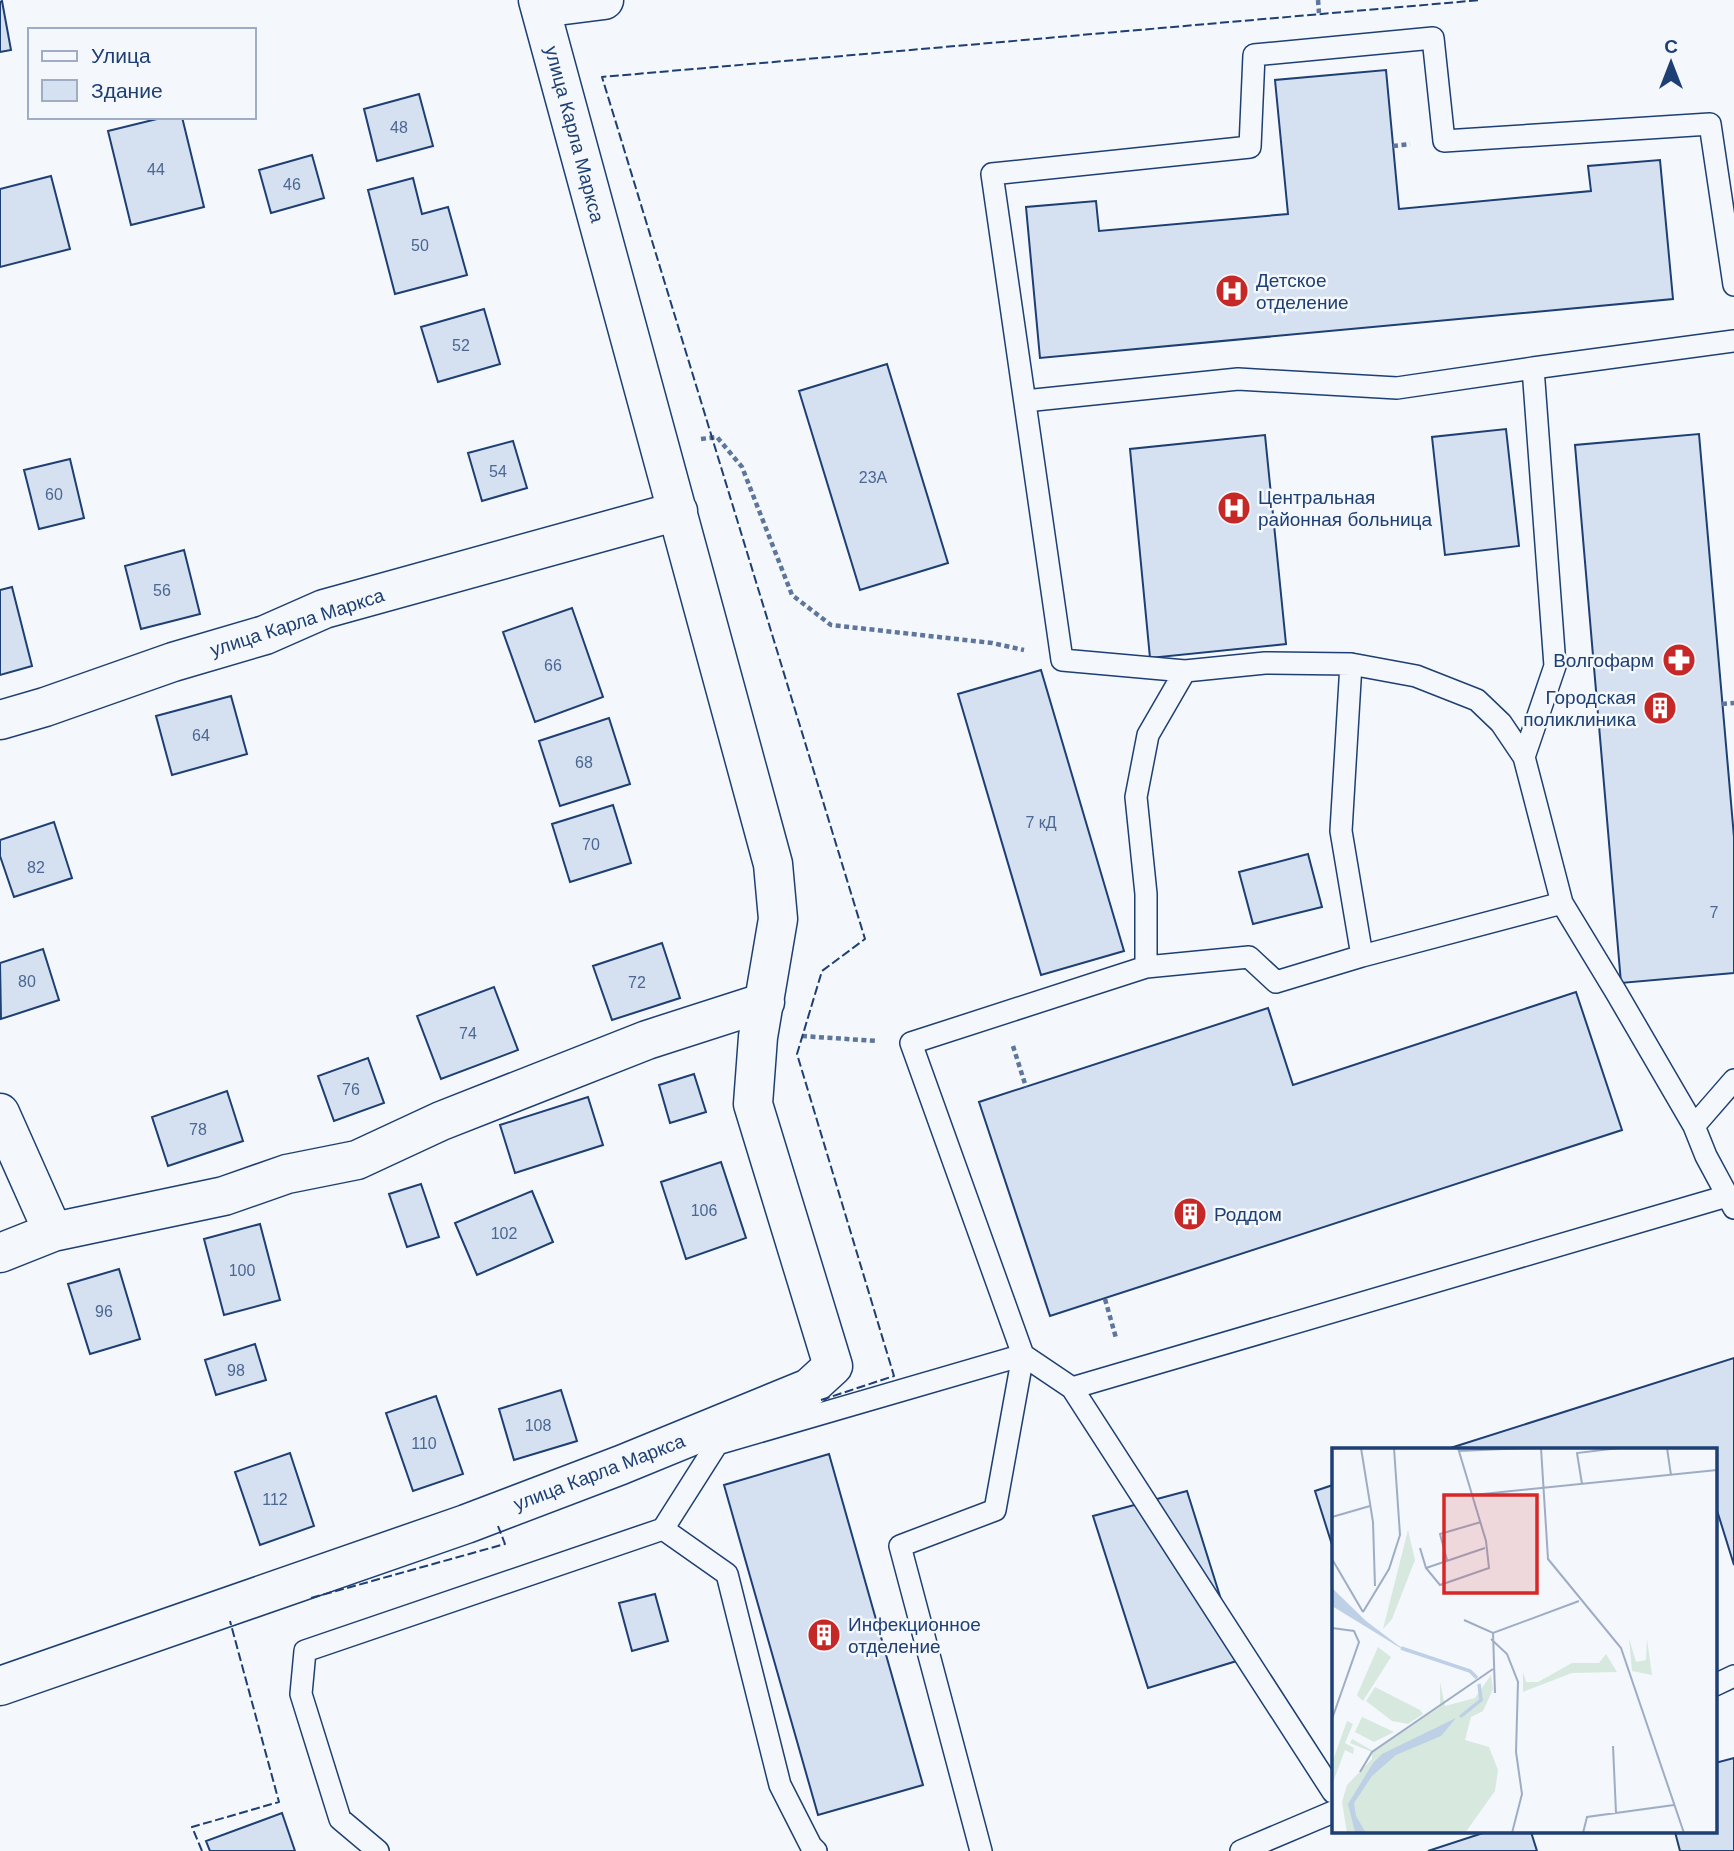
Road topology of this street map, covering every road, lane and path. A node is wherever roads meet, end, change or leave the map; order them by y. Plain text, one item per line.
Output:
1 (604, 0) edge
2 (540, 4) edge
3 (1734, 285) edge
4 (1734, 341) edge
5 (1533, 368) junction
6 (1025, 401) junction
7 (662, 455) junction
8 (678, 511) junction
9 (1062, 660) junction
10 (1351, 664) junction
11 (1185, 671) junction
12 (1734, 703) edge
13 (1722, 704) dead end
14 (0, 720) edge
15 (1524, 757) junction
16 (1562, 903) junction
17 (1362, 956) junction
18 (1146, 967) junction
19 (763, 1014) junction
20 (911, 1043) junction
21 (1734, 1080) edge
22 (0, 1113) edge
23 (1694, 1126) junction
24 (1730, 1202) edge
25 (53, 1232) junction
26 (0, 1253) edge
27 (1023, 1355) junction
28 (1072, 1388) junction
29 (663, 1529) junction
30 (1734, 1676) edge
31 (1716, 1685) edge
32 (0, 1686) edge
33 (1332, 1790) edge
34 (1332, 1812) edge
35 (378, 1851) edge
36 (816, 1851) edge
37 (981, 1851) edge
38 (1241, 1851) edge

1 - 2 street
2 - 7 street, улица Карла Маркса
3 - 6 lane
4 - 5 lane
5 - 6 lane
5 - 15 lane
6 - 9 lane
7 - 8 street, улица Карла Маркса
7 - 9 path
8 - 14 street, улица Карла Маркса
8 - 19 street, улица Карла Маркса
9 - 11 lane
10 - 11 lane
10 - 15 lane
10 - 17 lane
11 - 18 lane
12 - 13 path
15 - 16 lane
16 - 17 lane
16 - 23 lane
17 - 18 lane
18 - 20 lane
19 - 20 path
19 - 25 street
19 - 32 street, улица Карла Маркса
20 - 27 lane
21 - 23 lane
22 - 25 street
23 - 24 lane
24 - 28 lane
25 - 26 street
27 - 28 lane
27 - 29 lane
27 - 37 lane
28 - 33 lane
29 - 35 lane
29 - 36 lane
30 - 31 lane
34 - 38 lane

